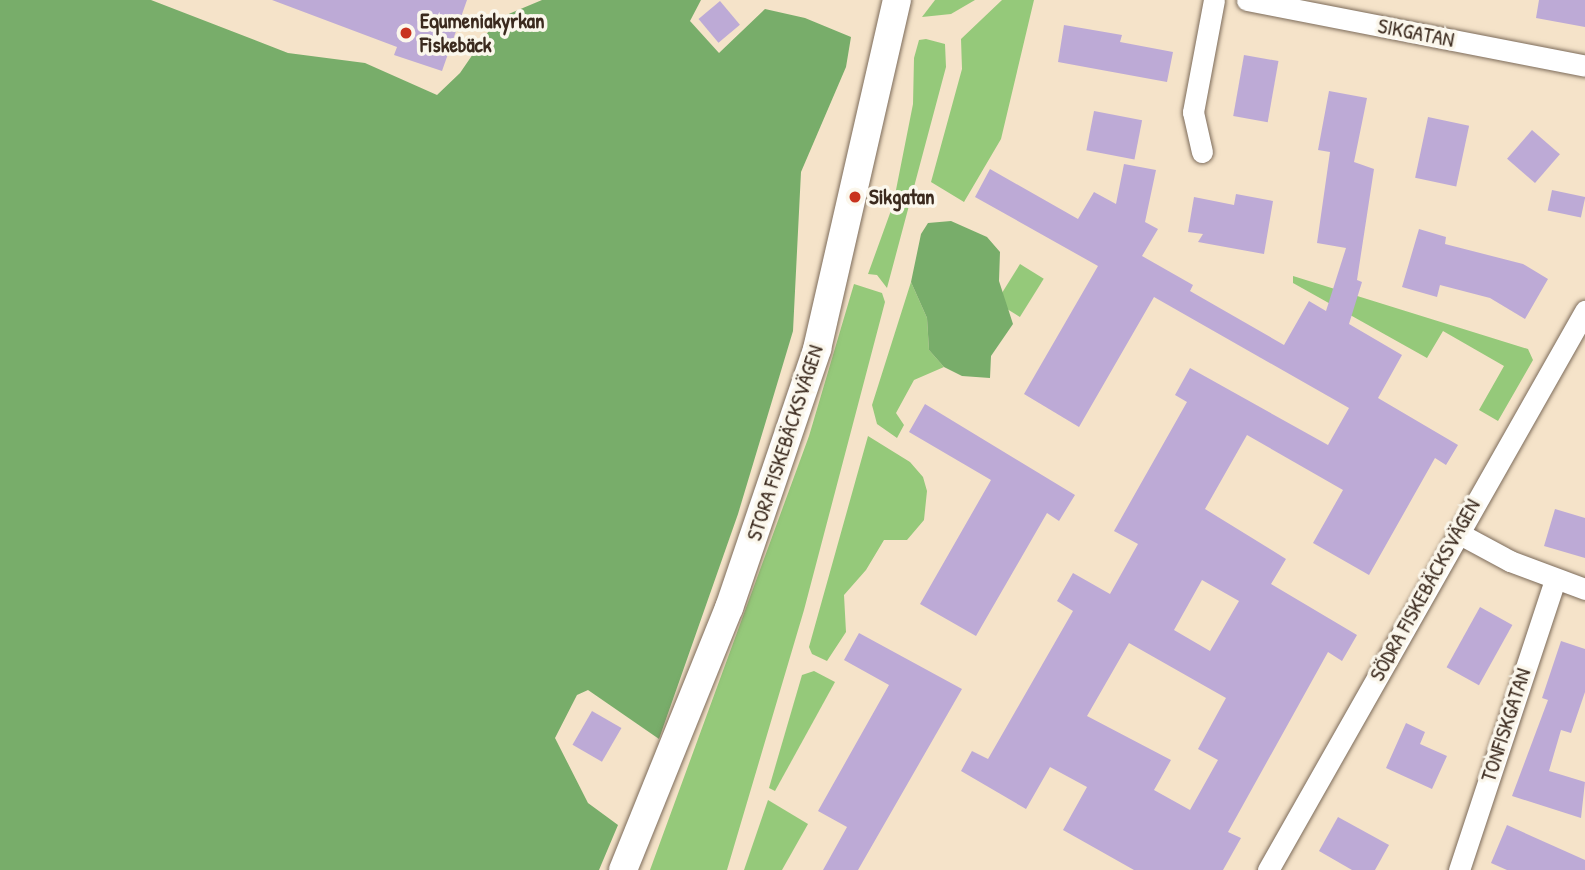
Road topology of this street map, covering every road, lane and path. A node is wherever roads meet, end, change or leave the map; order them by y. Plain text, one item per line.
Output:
1 (897, 0) edge
2 (1214, 0) edge
3 (1247, 0) edge
4 (1585, 66) edge
5 (1202, 152) dead end
6 (1585, 311) edge
7 (1458, 533) junction
8 (1555, 580) junction
9 (1585, 589) edge
10 (623, 870) edge
11 (1268, 870) edge
12 (1459, 870) edge

1 - 10 street, STORA FISKEBÄCKSVÄGEN
2 - 5 street
3 - 4 street, SIKGATAN
6 - 7 street, SÖDRA FISKEBÄCKSVÄGEN
7 - 8 street
7 - 11 street, SÖDRA FISKEBÄCKSVÄGEN
8 - 9 street
8 - 12 street, TONFISKGATAN

